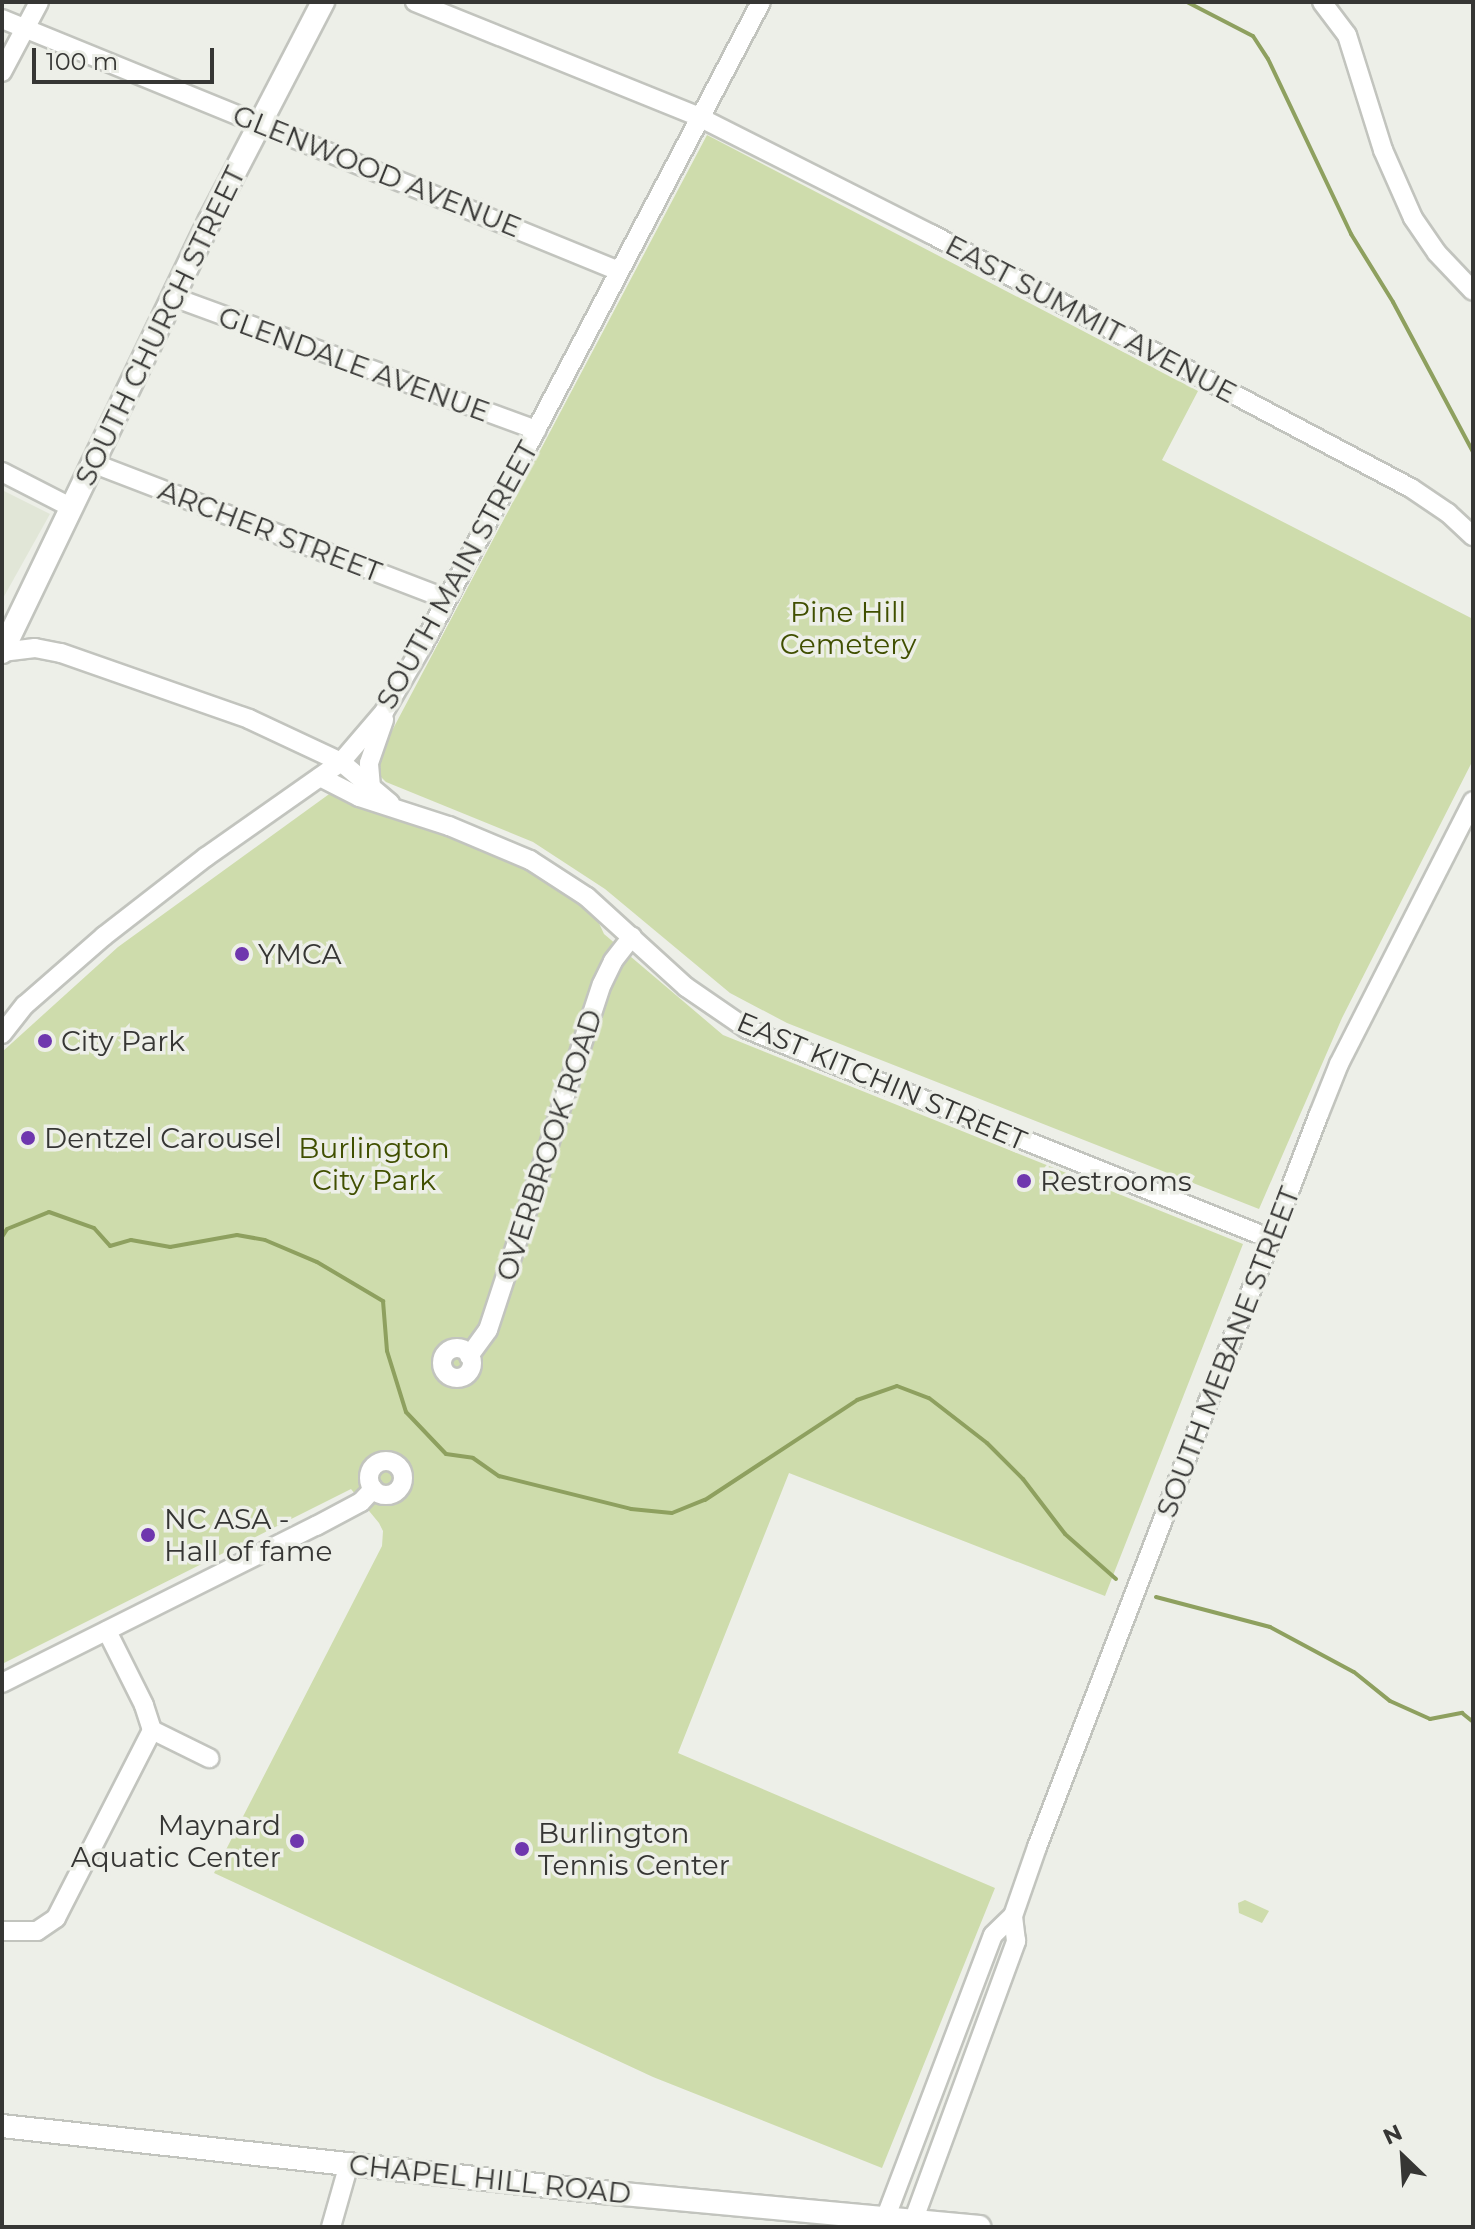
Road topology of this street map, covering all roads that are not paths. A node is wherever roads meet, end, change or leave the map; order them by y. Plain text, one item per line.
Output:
1 (39, 2) edge
2 (323, 2) edge
3 (415, 2) edge
4 (761, 2) edge
5 (1322, 2) edge
6 (2, 19) edge
7 (25, 28) junction
8 (2, 72) edge
9 (699, 117) junction
10 (259, 122) junction
11 (619, 271) junction
12 (1473, 291) edge
13 (173, 297) junction
14 (536, 430) junction
15 (95, 464) junction
16 (2, 472) edge
17 (72, 508) junction
18 (1473, 536) edge
19 (446, 599) junction
20 (2, 652) edge
21 (391, 700) junction
22 (341, 762) junction
23 (320, 777) junction
24 (371, 787) junction
25 (1473, 801) edge
26 (395, 807) junction
27 (632, 937) junction
28 (3, 1029) edge
29 (1271, 1239) junction
30 (469, 1356) dead end
31 (373, 1489) dead end
32 (107, 1631) junction
33 (2, 1683) edge
34 (152, 1730) junction
35 (209, 1758) dead end
36 (1013, 1916) junction
37 (2, 1931) edge
38 (2, 2126) edge
39 (349, 2164) junction
40 (884, 2222) edge
41 (912, 2224) edge
42 (331, 2227) edge
43 (979, 2227) edge

1 - 7 street
2 - 10 main road, SOUTH CHURCH STREET
3 - 9 street, EAST SUMMIT AVENUE
4 - 9 street, SOUTH MAIN STREET
5 - 12 street
6 - 7 street, GLENWOOD AVENUE
7 - 8 street
7 - 10 street, GLENWOOD AVENUE
9 - 11 street, SOUTH MAIN STREET
9 - 18 street, EAST SUMMIT AVENUE
10 - 11 street, GLENWOOD AVENUE
10 - 13 main road, SOUTH CHURCH STREET
11 - 14 street, SOUTH MAIN STREET
13 - 14 street, GLENDALE AVENUE
13 - 15 main road, SOUTH CHURCH STREET
14 - 19 street, SOUTH MAIN STREET
15 - 17 main road, SOUTH CHURCH STREET
15 - 19 street, ARCHER STREET
16 - 17 street
17 - 20 main road, SOUTH CHURCH STREET
19 - 21 street, SOUTH MAIN STREET
20 - 22 street, EAST KITCHIN STREET
21 - 22 street, SOUTH MAIN STREET
21 - 24 street
22 - 23 street, SOUTH MAIN STREET
22 - 24 street, EAST KITCHIN STREET
23 - 26 street, EAST KITCHIN STREET
23 - 28 street, SOUTH MAIN STREET
24 - 26 street, EAST KITCHIN STREET
25 - 29 street, SOUTH MEBANE STREET
26 - 27 street, EAST KITCHIN STREET
27 - 29 street, EAST KITCHIN STREET
27 - 30 street, OVERBROOK ROAD
29 - 36 street, SOUTH MEBANE STREET
31 - 32 street
32 - 33 street
32 - 34 street
34 - 35 street
34 - 37 street
36 - 40 street, SOUTH MEBANE STREET
36 - 41 street, SOUTH MEBANE STREET
38 - 39 main road, CHAPEL HILL ROAD
39 - 40 main road, CHAPEL HILL ROAD
39 - 42 street
40 - 41 main road, CHAPEL HILL ROAD
41 - 43 main road, CHAPEL HILL ROAD

